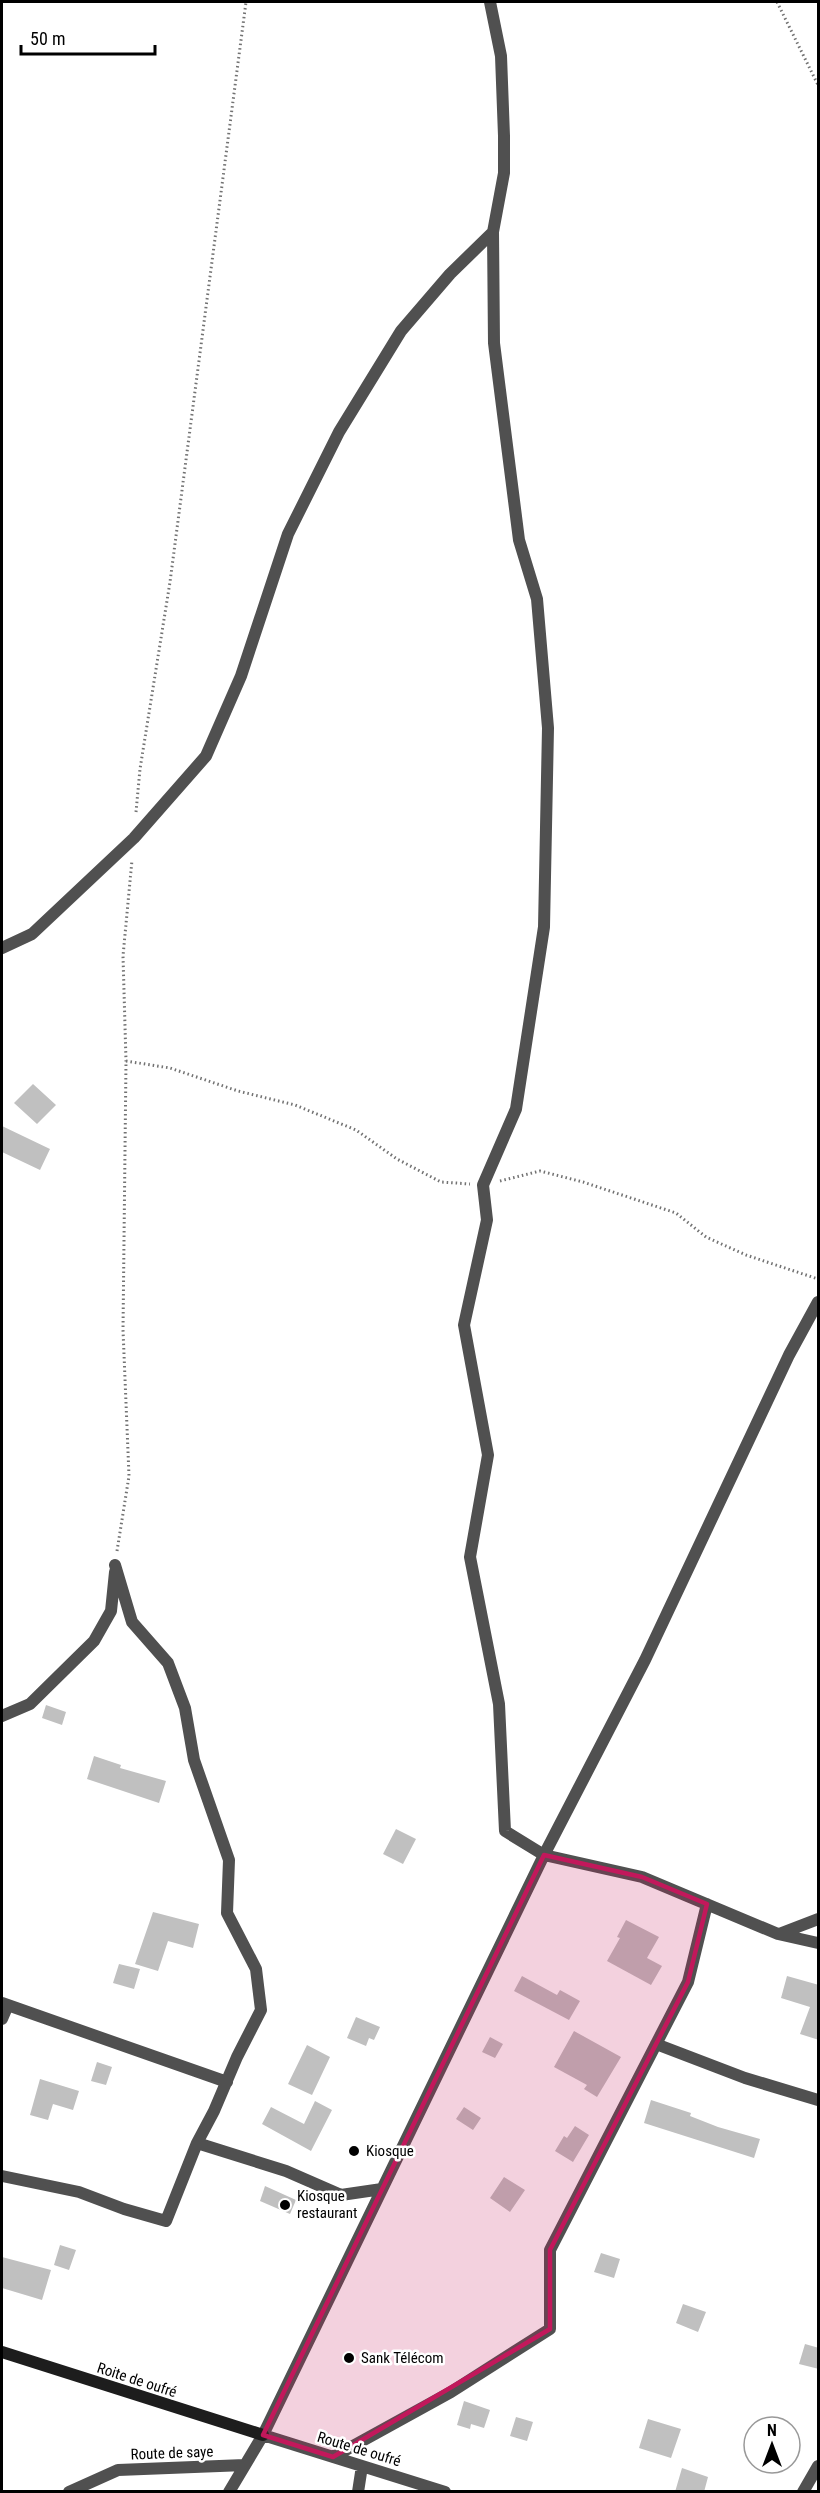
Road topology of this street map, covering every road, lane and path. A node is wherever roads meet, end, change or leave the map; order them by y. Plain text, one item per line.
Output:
1 (246, 2) edge
2 (490, 2) edge
3 (777, 2) edge
4 (819, 85) edge
5 (493, 232) junction
6 (134, 838) junction
7 (2, 948) edge
8 (819, 1302) edge
9 (115, 1565) junction
10 (2, 1716) edge
11 (544, 1855) junction
12 (707, 1904) junction
13 (819, 1919) edge
14 (778, 1935) junction
15 (819, 1943) edge
16 (5, 2004) edge
17 (2, 2019) edge
18 (656, 2044) junction
19 (227, 2082) junction
20 (819, 2100) edge
21 (196, 2143) junction
22 (2, 2176) edge
23 (382, 2189) junction
24 (2, 2352) edge
25 (263, 2436) junction
26 (333, 2457) junction
27 (245, 2465) junction
28 (362, 2466) junction
29 (819, 2466) edge
30 (804, 2490) edge
31 (819, 2491) edge
32 (69, 2492) edge
33 (229, 2492) edge
34 (358, 2492) edge
35 (445, 2492) edge

1 - 6 path
2 - 5 street
3 - 4 path
5 - 6 street
5 - 11 street
6 - 7 street
6 - 9 path
8 - 11 street
9 - 10 street
9 - 19 street
11 - 12 street
11 - 23 street
12 - 14 street
12 - 18 street
13 - 14 street
14 - 15 street
16 - 17 street
16 - 19 street
18 - 20 street
18 - 26 street
19 - 21 street
21 - 22 street
21 - 23 street
23 - 25 street
24 - 25 street, Roite de oufré
25 - 26 street, Route de oufré
25 - 27 street
26 - 28 street, Route de oufré
27 - 32 street, Route de saye
27 - 33 street
28 - 34 street
28 - 35 street, Route de oufré
29 - 30 street
30 - 31 street

